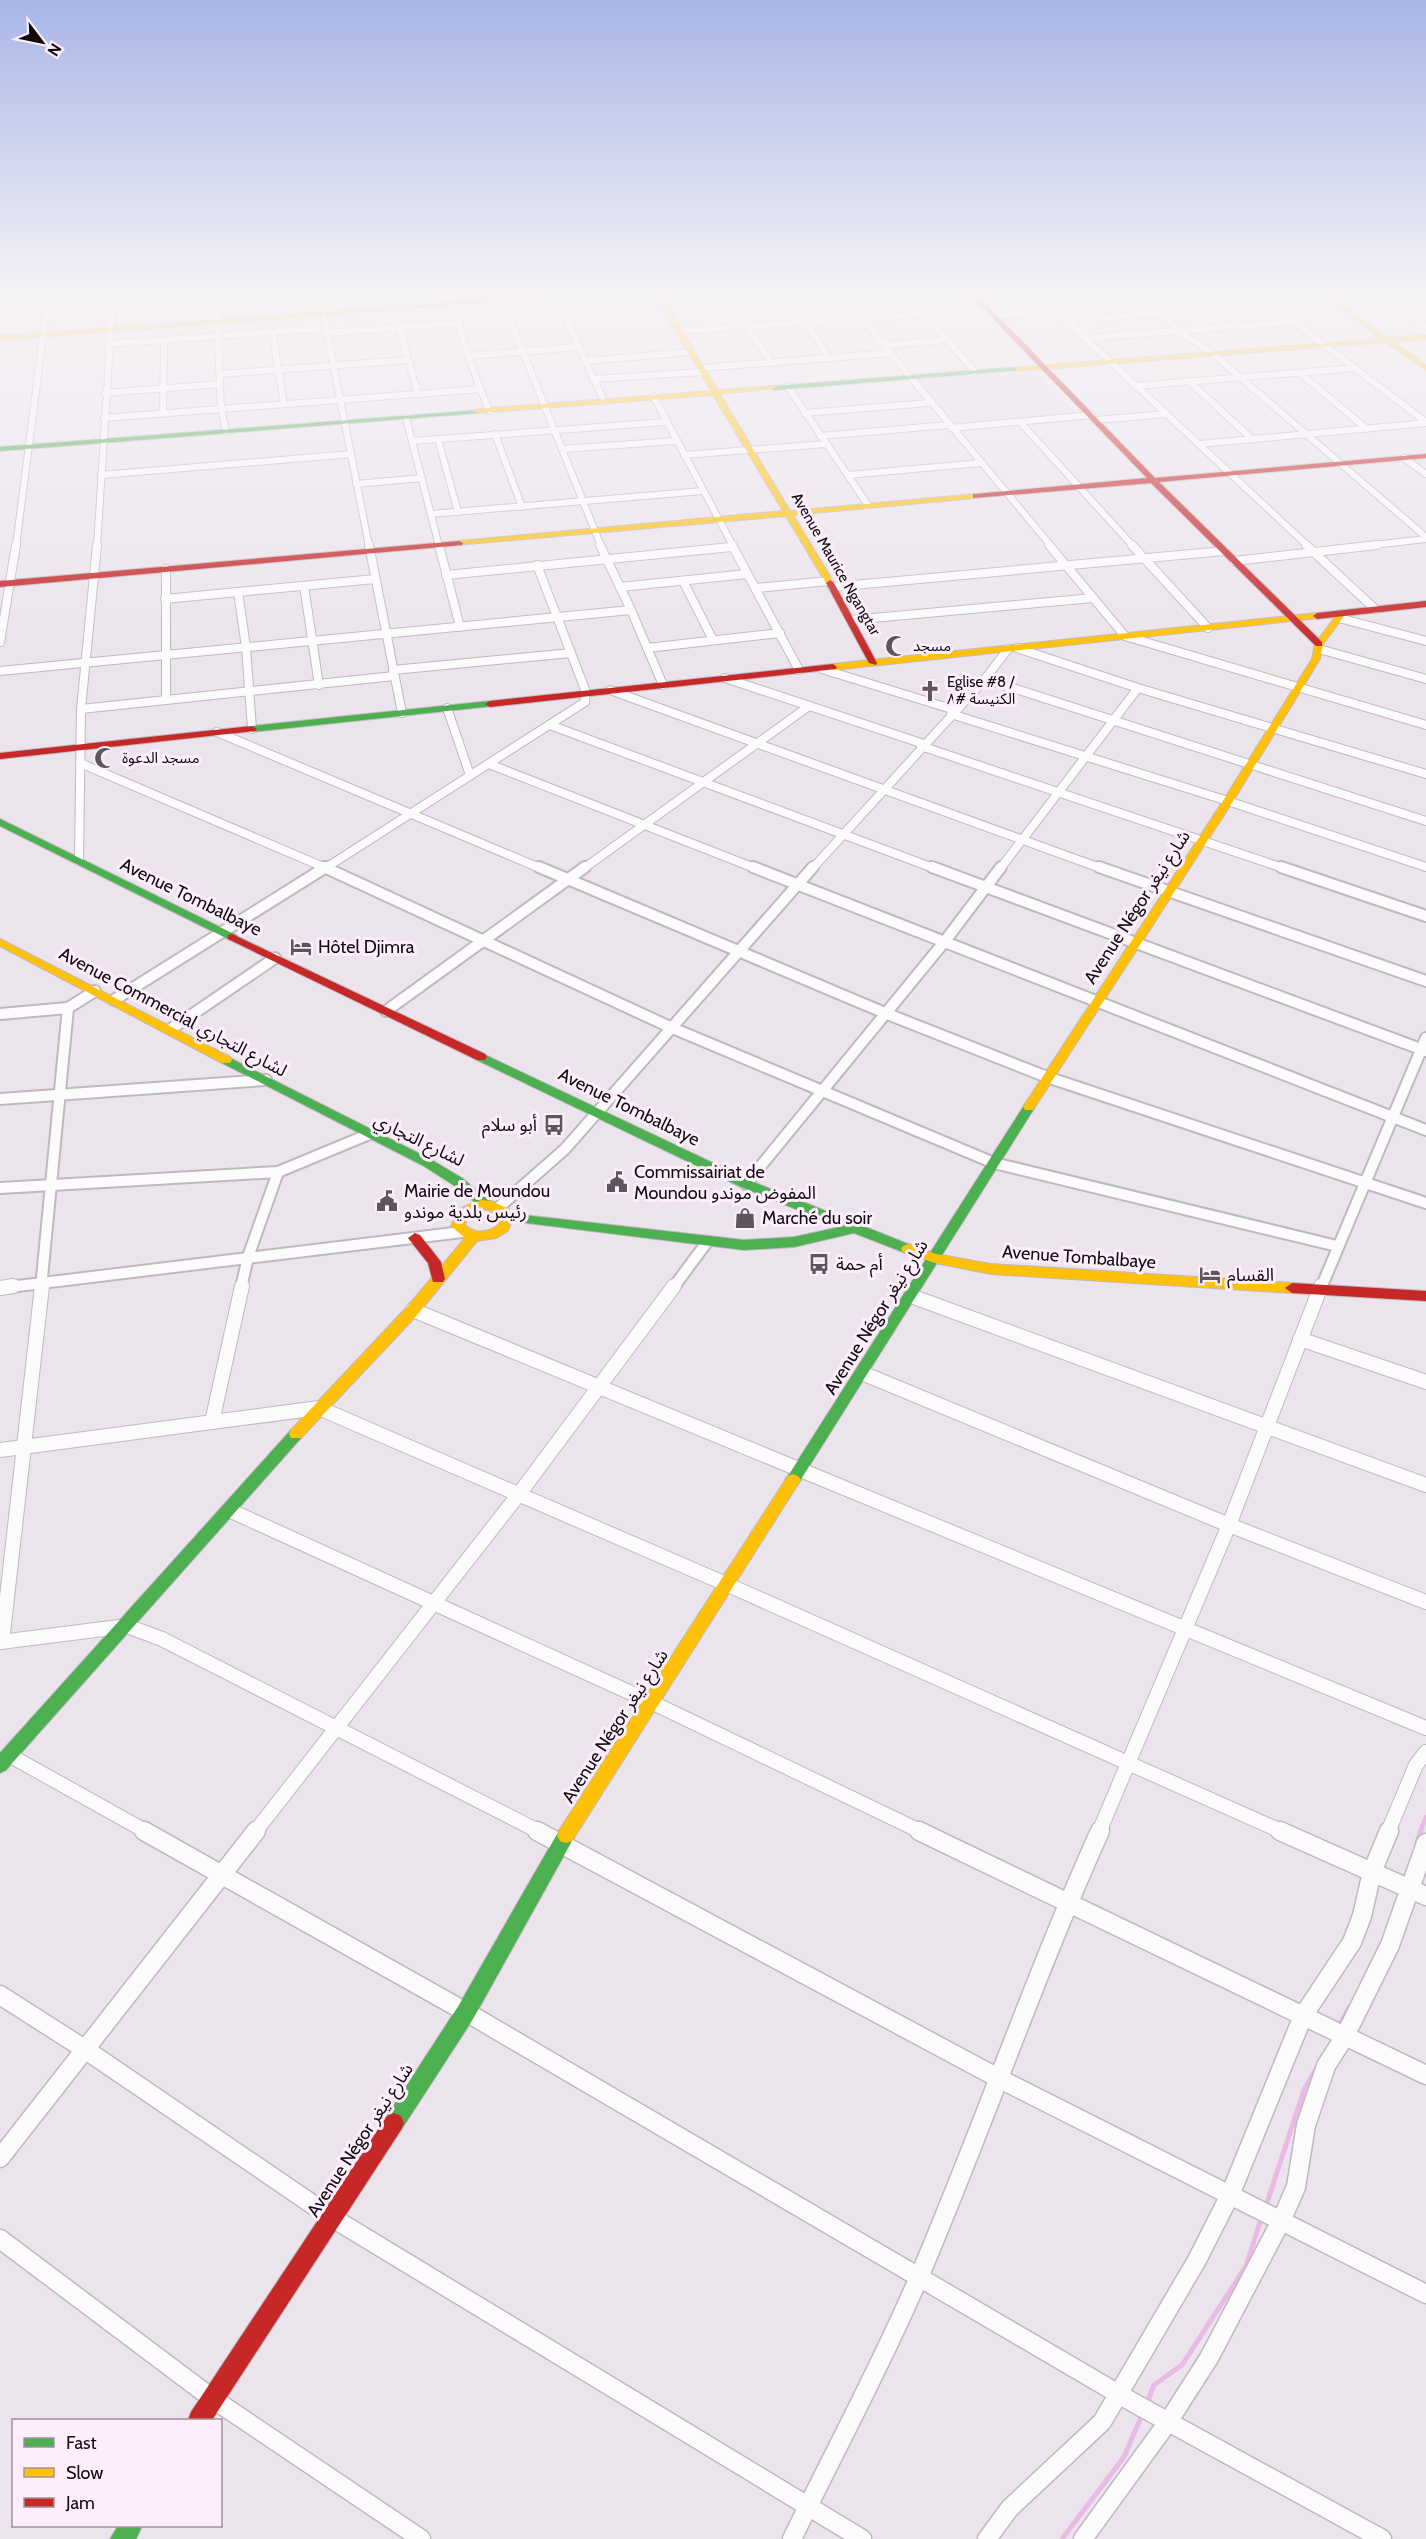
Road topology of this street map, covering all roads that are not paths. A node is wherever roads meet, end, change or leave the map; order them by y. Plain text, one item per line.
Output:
1 (32, 415) edge
2 (141, 415) edge
3 (223, 415) edge
4 (343, 415) edge
5 (436, 415) edge
6 (549, 415) edge
7 (662, 415) edge
8 (728, 415) edge
9 (806, 415) edge
10 (940, 415) edge
11 (1092, 415) edge
12 (1139, 415) edge
13 (1167, 415) edge
14 (1227, 415) edge
15 (1282, 415) edge
16 (1351, 415) edge
17 (104, 418) joint
18 (406, 418) junction
19 (1094, 418) junction
20 (344, 422) junction
21 (665, 422) junction
22 (1020, 422) junction
23 (1426, 423) edge
24 (950, 426) junction
25 (554, 429) junction
26 (1367, 429) junction
27 (226, 431) junction
28 (495, 434) junction
29 (1305, 435) junction
30 (820, 436) junction
31 (438, 439) junction
32 (1253, 440) junction
33 (103, 441) junction
34 (412, 441) junction
35 (676, 441) junction
36 (826, 444) junction
37 (1199, 444) junction
38 (27, 447) junction
39 (0, 449) edge
40 (750, 449) junction
41 (562, 450) junction
42 (351, 454) junction
43 (684, 455) junction
44 (1426, 456) edge
45 (1404, 458) junction
46 (980, 463) junction
47 (1338, 463) junction
48 (1228, 473) junction
49 (1426, 474) edge
50 (101, 475) junction
51 (848, 475) junction
52 (422, 478) junction
53 (1152, 479) junction
54 (356, 484) junction
55 (1078, 486) junction
56 (703, 491) junction
57 (1006, 493) junction
58 (583, 502) junction
59 (868, 505) junction
60 (522, 507) junction
61 (459, 512) junction
62 (787, 513) junction
63 (431, 514) junction
64 (718, 519) junction
65 (1426, 524) edge
66 (1412, 525) junction
67 (595, 530) junction
68 (1426, 538) edge
69 (439, 545) junction
70 (731, 547) junction
71 (369, 550) junction
72 (1224, 551) junction
73 (1312, 552) junction
74 (1142, 558) junction
75 (606, 559) junction
76 (1234, 561) junction
77 (1064, 564) junction
78 (537, 565) junction
79 (166, 569) junction
80 (446, 574) junction
81 (747, 574) junction
82 (95, 575) junction
83 (375, 579) junction
84 (684, 581) junction
85 (6, 584) edge
86 (831, 584) junction
87 (304, 586) junction
88 (621, 587) junction
89 (756, 588) junction
90 (238, 592) junction
91 (1093, 598) junction
92 (165, 599) junction
93 (1426, 604) edge
94 (1375, 609) junction
95 (631, 610) junction
96 (1341, 615) junction
97 (558, 617) junction
98 (1292, 618) junction
99 (851, 620) junction
100 (460, 627) junction
101 (1209, 628) junction
102 (780, 633) junction
103 (386, 634) junction
104 (1125, 636) junction
105 (713, 640) junction
106 (313, 641) junction
107 (1426, 641) edge
108 (0, 642) edge
109 (1319, 646) junction
110 (246, 647) junction
111 (647, 648) junction
112 (1013, 648) junction
113 (570, 653) junction
114 (166, 655) junction
115 (84, 663) junction
116 (873, 663) junction
117 (822, 669) junction
118 (799, 670) junction
119 (0, 671) edge
120 (394, 673) junction
121 (725, 678) junction
122 (985, 679) junction
123 (1426, 679) edge
124 (319, 685) junction
125 (663, 685) junction
126 (1298, 686) junction
127 (1138, 688) junction
128 (610, 690) junction
129 (249, 691) junction
130 (586, 692) junction
131 (166, 700) junction
132 (808, 706) junction
133 (447, 708) junction
134 (81, 709) junction
135 (953, 712) junction
136 (402, 713) junction
137 (1111, 720) junction
138 (550, 725) junction
139 (1426, 725) edge
140 (1273, 726) junction
141 (252, 729) junction
142 (217, 732) junction
143 (756, 744) junction
144 (923, 745) junction
145 (79, 747) junction
146 (0, 756) edge
147 (1085, 756) junction
148 (80, 763) junction
149 (489, 764) junction
150 (1251, 765) junction
151 (1426, 774) edge
152 (470, 775) junction
153 (702, 782) junction
154 (884, 789) junction
155 (1058, 791) junction
156 (1228, 801) junction
157 (410, 815) junction
158 (1426, 821) edge
159 (0, 822) edge
160 (644, 824) junction
161 (843, 834) junction
162 (1024, 838) junction
163 (1202, 839) junction
164 (79, 861) junction
165 (1426, 867) edge
166 (326, 868) junction
167 (566, 880) junction
168 (798, 885) junction
169 (987, 887) junction
170 (1167, 892) junction
171 (1426, 916) edge
172 (223, 933) junction
173 (483, 940) junction
174 (945, 941) junction
175 (0, 942) edge
176 (1135, 943) junction
177 (738, 951) junction
178 (275, 958) junction
179 (1426, 981) edge
180 (95, 991) junction
181 (114, 1000) junction
182 (1097, 1003) junction
183 (68, 1008) junction
184 (386, 1011) junction
185 (885, 1013) junction
186 (0, 1014) edge
187 (670, 1027) junction
188 (171, 1029) junction
189 (1425, 1046) edge
190 (1047, 1077) junction
191 (266, 1080) junction
192 (824, 1092) junction
193 (60, 1095) junction
194 (0, 1099) edge
195 (599, 1112) junction
196 (330, 1115) joint
197 (1390, 1117) junction
198 (1426, 1130) edge
199 (367, 1134) junction
200 (994, 1163) junction
201 (278, 1172) junction
202 (51, 1184) junction
203 (747, 1184) junction
204 (1364, 1184) junction
205 (0, 1188) edge
206 (1426, 1203) edge
207 (497, 1209) junction
208 (851, 1229) junction
209 (467, 1235) junction
210 (415, 1238) junction
211 (707, 1242) junction
212 (1337, 1246) junction
213 (248, 1257) junction
214 (935, 1258) junction
215 (438, 1279) junction
216 (42, 1283) junction
217 (0, 1288) edge
218 (1319, 1289) junction
219 (911, 1296) junction
220 (1426, 1296) edge
221 (413, 1310) junction
222 (1300, 1339) junction
223 (862, 1373) junction
224 (1426, 1382) edge
225 (600, 1387) junction
226 (319, 1408) junction
227 (212, 1422) junction
228 (1265, 1426) junction
229 (23, 1447) junction
230 (0, 1450) edge
231 (800, 1471) junction
232 (1426, 1485) edge
233 (519, 1494) junction
234 (229, 1510) junction
235 (1229, 1525) junction
236 (726, 1584) junction
237 (433, 1602) junction
238 (1426, 1602) edge
239 (127, 1626) junction
240 (1185, 1630) junction
241 (1, 1642) edge
242 (653, 1703) junction
243 (337, 1727) junction
244 (1426, 1728) edge
245 (1426, 1752) edge
246 (4, 1760) edge
247 (1130, 1764) junction
248 (561, 1843) junction
249 (1426, 1844) edge
250 (1372, 1872) junction
251 (222, 1876) junction
252 (1418, 1892) edge
253 (1068, 1902) junction
254 (0, 1995) edge
255 (466, 2012) junction
256 (1307, 2018) junction
257 (1345, 2036) junction
258 (86, 2050) junction
259 (1426, 2075) edge
260 (1000, 2079) junction
261 (0, 2158) edge
262 (1238, 2199) junction
263 (331, 2217) junction
264 (1281, 2221) junction
265 (0, 2239) edge
266 (918, 2278) junction
267 (1426, 2294) edge
268 (213, 2398) junction
269 (1125, 2398) junction
270 (1160, 2418) junction
271 (200, 2419) edge
272 (807, 2507) junction
273 (421, 2539) edge
274 (792, 2539) edge
275 (862, 2539) edge
276 (987, 2539) edge
277 (1083, 2539) edge
278 (1382, 2539) edge

1 - 38 street
2 - 17 street
3 - 27 street
4 - 20 street
5 - 18 street
6 - 25 street
7 - 21 street
8 - 40 street, Avenue Maurice Ngangtar
9 - 30 street
10 - 24 street
11 - 19 street
12 - 19 street
13 - 37 street
14 - 32 street
15 - 29 street
16 - 26 street
17 - 33 street
18 - 20 street
18 - 34 street
19 - 22 street
19 - 53 street
20 - 27 street
20 - 42 street
21 - 25 street
21 - 35 street
22 - 24 street
22 - 55 street
23 - 26 street
24 - 30 street
24 - 46 street
25 - 28 street
25 - 41 street
26 - 29 street
27 - 33 street
28 - 31 street
28 - 60 street
29 - 32 street
29 - 47 street
30 - 36 street
31 - 34 street
31 - 61 street
32 - 37 street
33 - 38 street
33 - 50 street
34 - 52 street
35 - 41 street
35 - 43 street
36 - 40 street
36 - 51 street
37 - 48 street
38 - 39 street
38 - 85 street
40 - 43 street
40 - 62 street, Avenue Maurice Ngangtar
41 - 58 street
42 - 50 street
42 - 54 street
43 - 56 street
44 - 45 street
45 - 47 street
45 - 49 street
46 - 51 street
46 - 57 street
47 - 48 street
47 - 66 street
48 - 53 street
48 - 73 street
50 - 82 street
51 - 59 street
52 - 54 street
52 - 63 street
53 - 55 street
53 - 72 street
54 - 71 street
55 - 57 street
55 - 74 street
56 - 58 street
56 - 64 street
57 - 59 street
57 - 77 street
58 - 60 street
58 - 67 street
59 - 62 street
60 - 61 street
61 - 63 street
62 - 64 street
62 - 86 street, Avenue Maurice Ngangtar
63 - 69 street
64 - 67 street
64 - 70 street
65 - 66 street
66 - 68 street
67 - 69 street
67 - 75 street
68 - 73 street
69 - 71 street
69 - 80 street
70 - 75 street
70 - 81 street
71 - 79 street
71 - 83 street
72 - 74 street
72 - 76 street
73 - 76 street
73 - 94 street
74 - 77 street
74 - 101 street
75 - 78 street
75 - 88 street
76 - 98 street
77 - 86 street
77 - 91 street
78 - 80 street
78 - 97 street
79 - 82 street
79 - 92 street
80 - 100 street
81 - 84 street
81 - 89 street
82 - 85 street
82 - 115 street
83 - 87 street
83 - 103 street
84 - 88 street
84 - 105 street
85 - 108 street
86 - 89 street
86 - 99 street, Avenue Maurice Ngangtar
87 - 90 street
87 - 106 street
88 - 95 street
89 - 102 street
90 - 92 street
90 - 110 street
91 - 99 street
91 - 104 street
92 - 114 street
93 - 94 street
94 - 96 street
95 - 97 street
95 - 111 street
96 - 98 street
96 - 107 street
96 - 109 street, Avenue Négor شارع نيغر
97 - 100 street
97 - 113 street
98 - 101 street
98 - 109 street
99 - 116 street, Avenue Maurice Ngangtar
100 - 103 street
101 - 104 street
102 - 105 street
102 - 118 street
103 - 106 street
103 - 120 street
104 - 112 street
104 - 126 street
105 - 111 street
106 - 110 street
106 - 124 street
109 - 123 street
109 - 126 street, Avenue Négor شارع نيغر
110 - 114 street
110 - 129 street
111 - 125 street
112 - 116 street
112 - 122 street
112 - 127 street
113 - 120 street
113 - 130 street
114 - 115 street
114 - 131 street
115 - 119 street
115 - 134 street
116 - 117 street
117 - 118 street
117 - 135 street
118 - 121 street
120 - 124 street
120 - 136 street
121 - 125 street
121 - 132 street
122 - 135 street
122 - 137 street
124 - 129 street
125 - 128 street
126 - 139 street
126 - 140 street, Avenue Négor شارع نيغر
127 - 137 street
127 - 140 street
128 - 130 street
128 - 143 street
129 - 131 street
129 - 141 street
130 - 133 street
130 - 138 street
131 - 134 street
132 - 143 street
132 - 144 street
133 - 136 street
133 - 152 street
134 - 145 street
135 - 144 street
135 - 147 street
136 - 141 street
137 - 147 street
137 - 150 street
138 - 149 street
138 - 153 street
140 - 150 street, Avenue Négor شارع نيغر
140 - 151 street
141 - 142 street
142 - 145 street
142 - 157 street
143 - 153 street
143 - 154 street
144 - 154 street
144 - 155 street
145 - 146 street
145 - 148 street
147 - 155 street
147 - 156 street
148 - 164 street
148 - 166 street
149 - 152 street
149 - 160 street
150 - 156 street, Avenue Négor شارع نيغر
150 - 158 street
152 - 157 street
153 - 160 street
153 - 161 street
154 - 161 street
154 - 162 street
155 - 162 street
155 - 163 street
156 - 163 street, Avenue Négor شارع نيغر
156 - 165 street
157 - 166 street
157 - 167 street
159 - 164 street, Avenue Tombalbaye
160 - 167 street
160 - 168 street
161 - 168 street
161 - 169 street
162 - 169 street
162 - 170 street
163 - 170 street, Avenue Négor شارع نيغر
163 - 171 street
164 - 172 street, Avenue Tombalbaye
166 - 172 street
166 - 173 street
167 - 173 street
167 - 177 street
168 - 174 street
168 - 177 street
169 - 174 street
169 - 176 street
170 - 176 street, Avenue Négor شارع نيغر
170 - 179 street
172 - 178 street, Avenue Tombalbaye
172 - 181 street
173 - 184 street
173 - 187 street
174 - 182 street
174 - 185 street
175 - 180 street, Avenue Commercial لشارع التجاري
176 - 182 street, Avenue Négor شارع نيغر
176 - 189 street
177 - 185 street
177 - 187 street
178 - 184 street, Avenue Tombalbaye
178 - 188 street
180 - 181 street, Avenue Commercial لشارع التجاري
180 - 183 street
181 - 188 street, Avenue Commercial لشارع التجاري
182 - 190 street, Avenue Négor شارع نيغر
182 - 197 street
183 - 186 street
183 - 193 street
184 - 195 street, Avenue Tombalbaye
185 - 190 street
185 - 192 street
187 - 192 street
187 - 195 street
188 - 191 street, Avenue Commercial لشارع التجاري
189 - 197 street
190 - 200 street, Avenue Négor شارع نيغر
190 - 204 street
191 - 193 street
191 - 196 street, Avenue Commercial لشارع التجاري
192 - 200 street
192 - 203 street
193 - 194 street
193 - 202 street
195 - 203 street, Avenue Tombalbaye
195 - 207 street
196 - 199 street, لشارع التجاري
197 - 198 street
197 - 204 street
199 - 201 street
199 - 207 street, لشارع التجاري
200 - 212 street
200 - 214 street, Avenue Négor شارع نيغر
201 - 202 street
201 - 213 street
202 - 205 street
202 - 216 street
203 - 208 street, Avenue Tombalbaye
204 - 206 street
204 - 212 street
207 - 209 street
207 - 209 street
207 - 211 street
208 - 211 street
208 - 214 street, Avenue Tombalbaye
209 - 210 street
209 - 215 street
210 - 213 street
210 - 215 street
211 - 225 street
212 - 218 street
213 - 216 street
213 - 227 street
214 - 218 street, Avenue Tombalbaye
214 - 219 street, Avenue Négor شارع نيغر
215 - 221 street
216 - 217 street
216 - 229 street
218 - 220 street, Avenue Tombalbaye
218 - 222 street
219 - 223 street, Avenue Négor شارع نيغر
219 - 228 street
221 - 225 street
221 - 226 street
222 - 224 street
222 - 228 street
223 - 231 street, Avenue Négor شارع نيغر
223 - 235 street
225 - 231 street
225 - 233 street
226 - 227 street
226 - 233 street
226 - 234 street
227 - 229 street
228 - 232 street
228 - 235 street
229 - 230 street
229 - 241 street
231 - 236 street, Avenue Négor شارع نيغر
231 - 240 street
233 - 236 street
233 - 237 street
234 - 237 street
234 - 239 street
235 - 238 street
235 - 240 street
236 - 242 street, Avenue Négor شارع نيغر
236 - 247 street
237 - 242 street
237 - 243 street
239 - 241 street
239 - 243 street
239 - 246 street
240 - 244 street
240 - 247 street
242 - 248 street, Avenue Négor شارع نيغر
242 - 253 street
243 - 248 street
243 - 251 street
245 - 250 street
246 - 251 street
247 - 250 street
247 - 253 street
248 - 255 street, Avenue Négor شارع نيغر
248 - 260 street
249 - 252 street
250 - 252 street
250 - 256 street
251 - 255 street
251 - 258 street
252 - 257 street
253 - 256 street
253 - 260 street
254 - 258 street
255 - 263 street, Avenue Négor شارع نيغر
255 - 266 street
256 - 257 street
256 - 262 street
257 - 259 street
257 - 264 street
258 - 261 street
258 - 263 street
260 - 262 street
260 - 266 street
262 - 264 street
262 - 269 street
263 - 268 street, Avenue Négor شارع نيغر
263 - 272 street
264 - 267 street
264 - 270 street
265 - 268 street
266 - 269 street
266 - 272 street
268 - 271 street, Avenue Négor شارع نيغر
268 - 273 street
269 - 270 street
269 - 276 street
270 - 277 street
270 - 278 street
272 - 274 street
272 - 275 street

